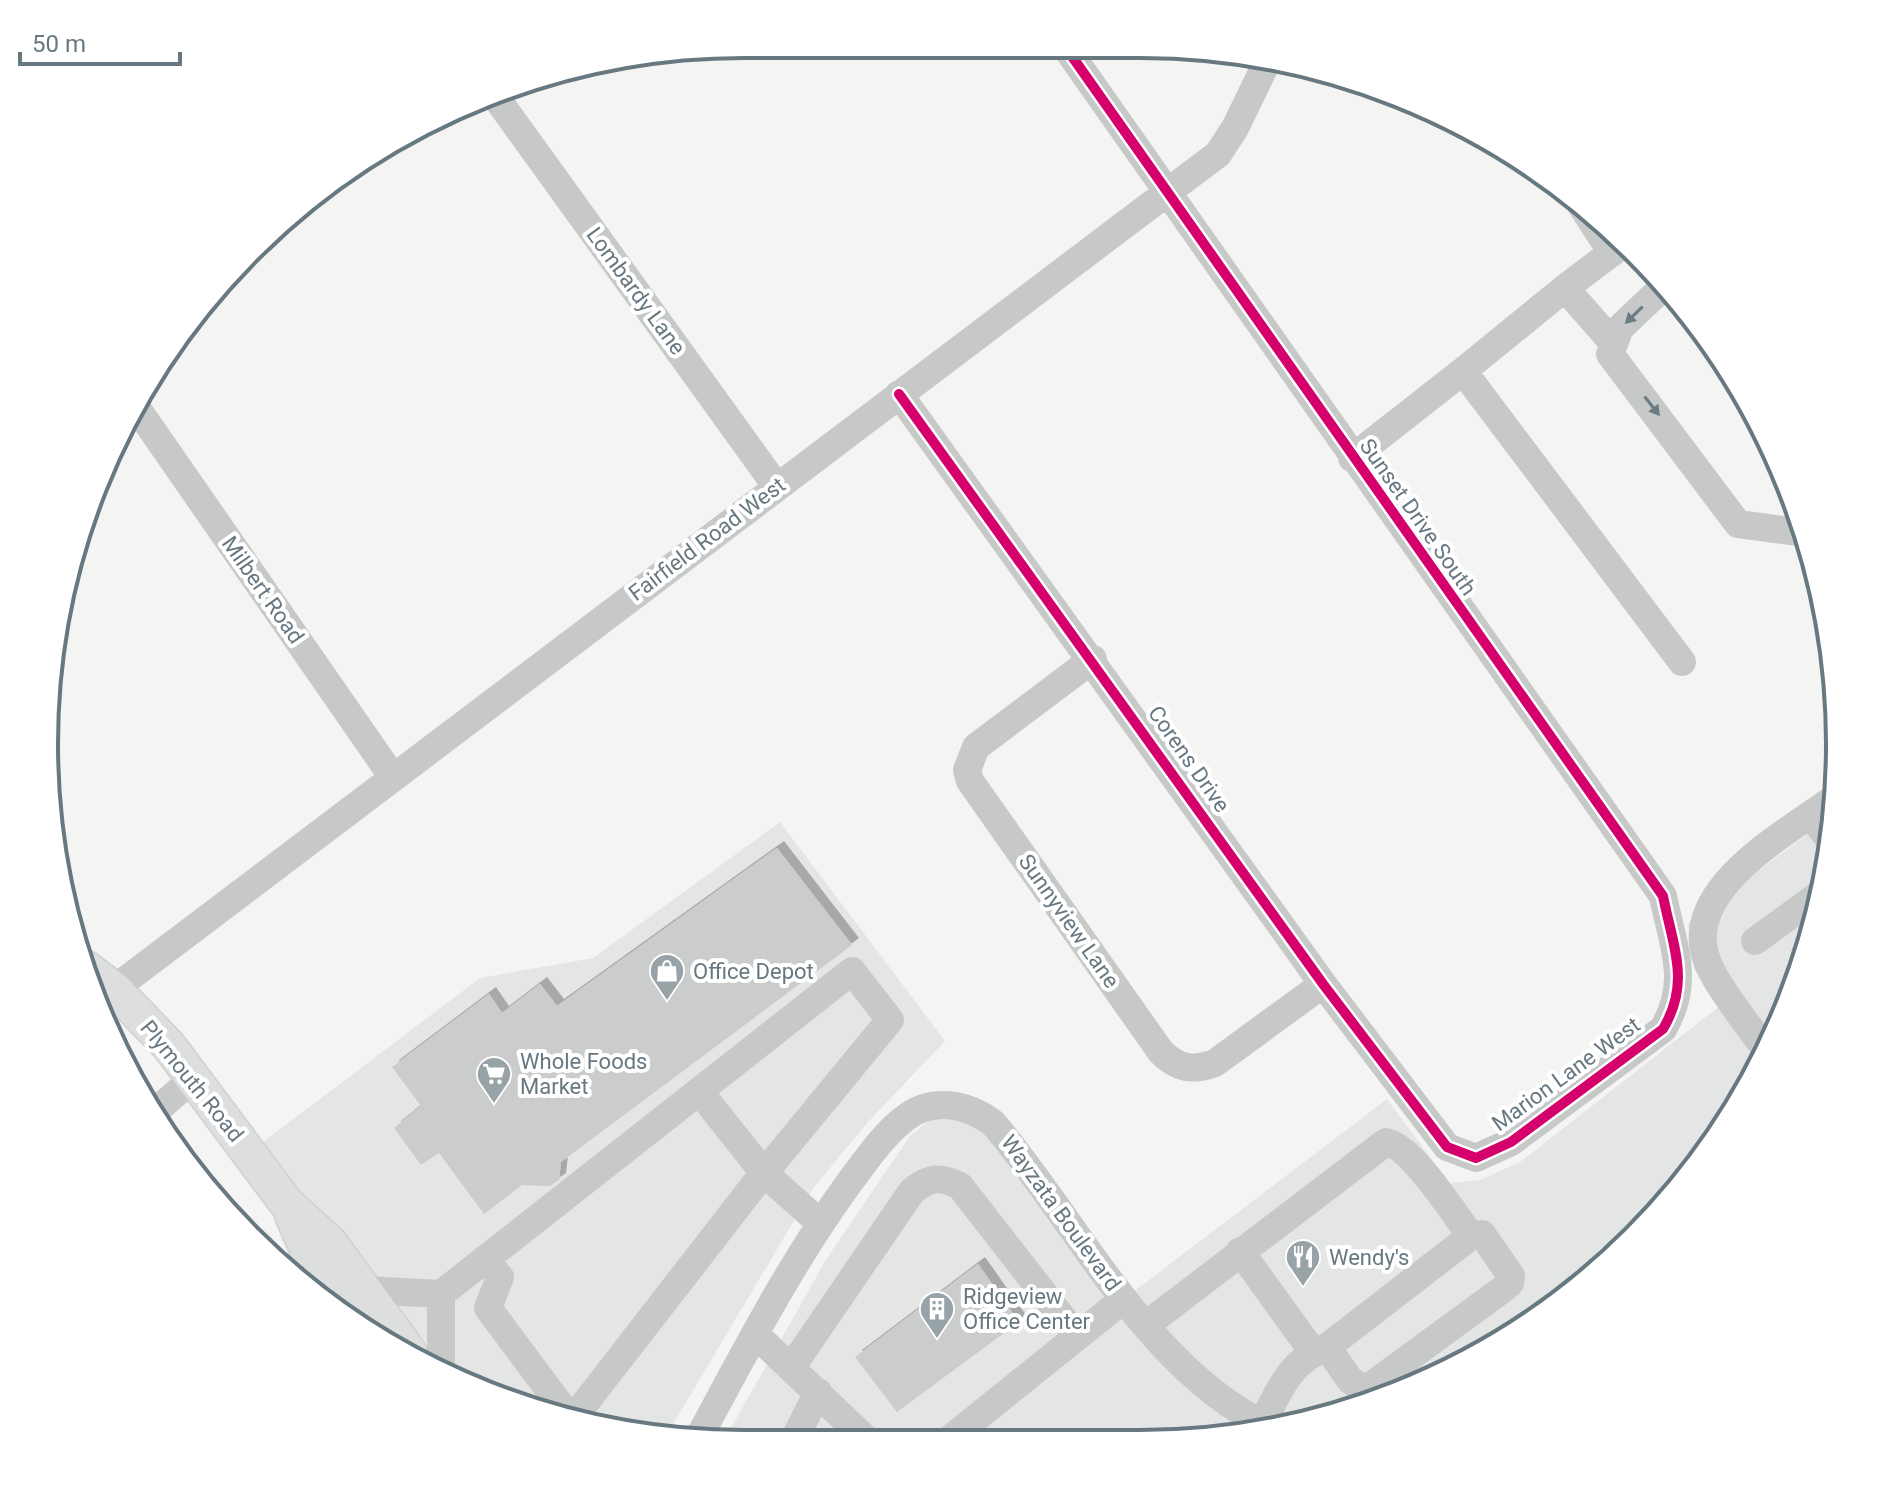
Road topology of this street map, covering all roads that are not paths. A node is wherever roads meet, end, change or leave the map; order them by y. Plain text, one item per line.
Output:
1 (1073, 58) edge
2 (1263, 69) edge
3 (500, 103) edge
4 (1167, 192) junction
5 (1615, 250) edge
6 (1565, 288) junction
7 (1657, 293) edge
8 (1614, 344) junction
9 (1463, 371) junction
10 (899, 394) junction
11 (142, 416) edge
12 (1352, 458) junction
13 (777, 487) junction
14 (1792, 531) edge
15 (1093, 659) junction
16 (1682, 662) dead end
17 (392, 776) junction
18 (1823, 807) edge
19 (1811, 816) junction
20 (1821, 828) edge
21 (1807, 903) edge
22 (1755, 941) dead end
23 (99, 978) edge
24 (1323, 984) junction
25 (114, 989) junction
26 (1663, 1029) joint
27 (1759, 1039) edge
28 (195, 1077) junction
29 (699, 1091) junction
30 (162, 1106) edge
31 (1447, 1147) joint
32 (764, 1173) junction
33 (820, 1223) junction
34 (1471, 1236) junction
35 (1240, 1251) junction
36 (485, 1259) junction
37 (441, 1294) junction
38 (1124, 1299) junction
39 (356, 1303) edge
40 (379, 1324) edge
41 (1146, 1325) junction
42 (755, 1334) junction
43 (1076, 1335) junction
44 (1320, 1350) junction
45 (441, 1359) edge
46 (791, 1368) junction
47 (818, 1392) junction
48 (561, 1405) edge
49 (580, 1410) edge
50 (1271, 1418) edge
51 (1257, 1420) edge
52 (703, 1429) edge
53 (799, 1430) edge
54 (857, 1430) edge
55 (961, 1430) edge

1 - 4 street, Sunset Drive South
2 - 4 street, Fairfield Road West
3 - 13 street, Lombardy Lane
4 - 10 street, Fairfield Road West
4 - 12 street, Sunset Drive South
5 - 6 street
6 - 8 street
6 - 9 street
7 -> 8 street
8 -> 14 street
9 - 12 street
9 - 16 street
10 - 13 street, Fairfield Road West
10 - 15 street, Corens Drive
11 - 17 street, Milbert Road
12 - 26 street, Sunset Drive South
13 - 17 street, Fairfield Road West
15 - 24 street, Corens Drive
15 - 24 street, Sunnyview Lane
17 - 25 street, Fairfield Road West
18 - 19 street
19 - 20 street
19 - 27 street
21 - 22 street
23 - 25 main road, Plymouth Road
24 - 31 street, Corens Drive
25 - 28 main road, Plymouth Road
26 - 31 street, Marion Lane West
28 - 30 street
28 - 39 main road, Plymouth Road
29 - 32 street
29 - 32 street
29 - 36 street
32 - 33 street
32 - 49 street
33 - 38 street, Wayzata Boulevard
33 - 42 street, Wayzata Boulevard
34 - 35 street
34 - 44 street
34 - 44 street
35 - 41 street
35 - 44 street
36 - 37 street
36 - 48 street
37 - 39 street
37 - 45 street
38 - 41 street, Wayzata Boulevard
38 - 43 street
39 - 40 main road, Plymouth Road
41 - 51 street, Wayzata Boulevard
42 - 46 street
42 - 52 street, Wayzata Boulevard
43 - 46 street
43 - 55 street
44 - 50 street
46 - 47 street
47 - 53 street
47 - 54 street

